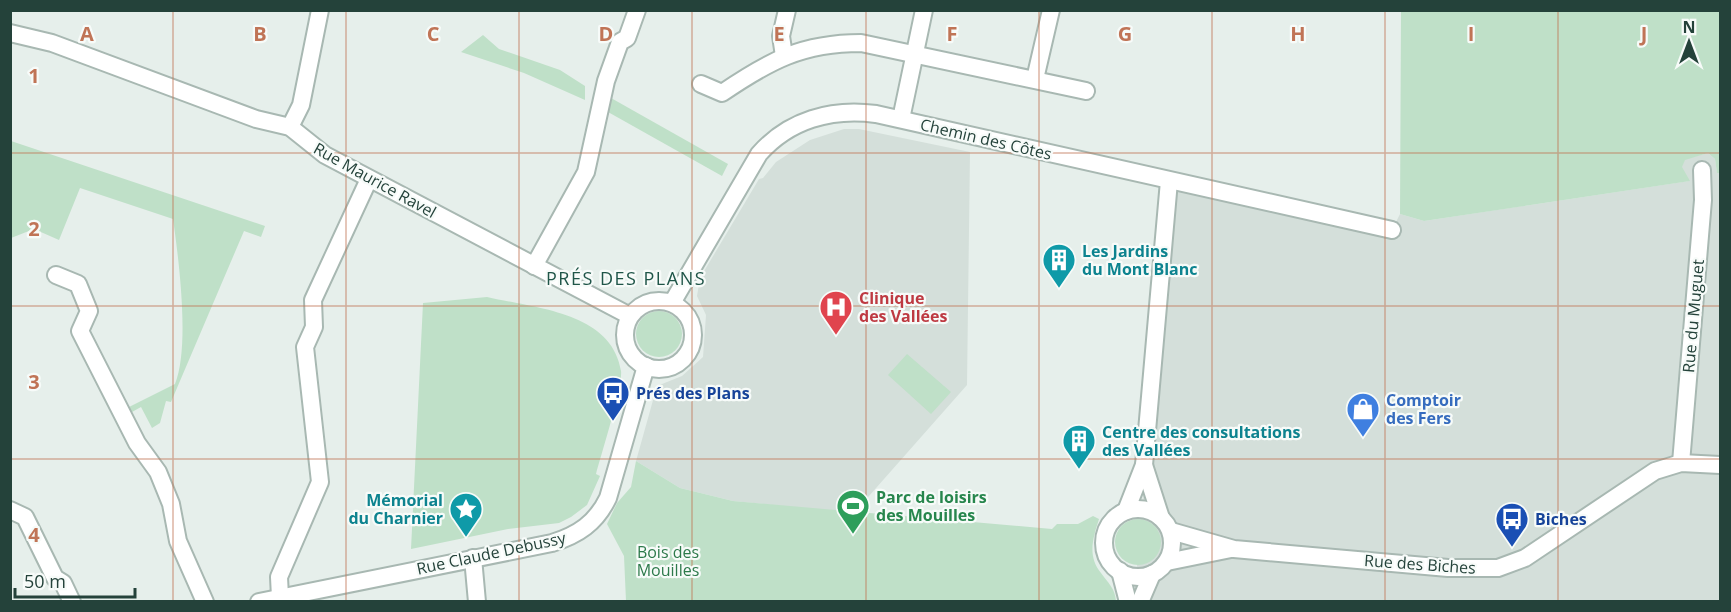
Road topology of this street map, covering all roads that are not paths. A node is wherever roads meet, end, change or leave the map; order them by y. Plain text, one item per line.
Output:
1 (320, 10) edge
2 (620, 10) edge
3 (787, 10) edge
4 (924, 10) edge
5 (1051, 10) edge
6 (634, 18) edge
7 (10, 33) edge
8 (914, 52) junction
9 (784, 56) junction
10 (1035, 79) junction
11 (701, 84) dead end
12 (1086, 91) dead end
13 (901, 119) junction
14 (290, 127) junction
15 (1702, 170) dead end
16 (369, 179) junction
17 (1169, 181) junction
18 (1392, 230) dead end
19 (534, 266) junction
20 (56, 275) dead end
21 (672, 303) junction
22 (630, 316) junction
23 (646, 366) junction
24 (1681, 463) junction
25 (1144, 465) junction
26 (1720, 465) edge
27 (10, 510) edge
28 (1126, 511) junction
29 (1166, 524) junction
30 (1234, 549) junction
31 (473, 558) junction
32 (1167, 562) junction
33 (1120, 571) junction
34 (1152, 574) junction
35 (280, 597) junction
36 (72, 602) edge
37 (205, 602) edge
38 (259, 602) edge
39 (477, 602) edge
40 (1128, 602) edge
41 (1140, 602) edge

1 - 14 street
2 - 6 street
3 - 9 street
4 - 8 street
5 - 10 street
6 - 19 street
7 - 14 street, Rue Maurice Ravel
8 - 9 street
8 - 10 street
8 - 13 street
9 - 11 street
10 - 12 street
13 - 17 street, Chemin des Côtes
13 - 21 street, Chemin des Côtes
14 - 16 street, Rue Maurice Ravel
15 - 24 street, Rue du Muguet
16 - 19 street, Rue Maurice Ravel
16 - 35 street
17 - 18 street, Chemin des Côtes
17 - 25 street
19 - 22 street, Rue Maurice Ravel
20 - 37 street
21 - 22 street
21 - 23 street
22 - 23 street
23 - 31 street, Rue Claude Debussy
24 - 26 street, Rue des Biches
24 - 30 street, Rue des Biches
25 - 28 street
25 - 29 street
27 - 36 street
28 - 29 street
28 - 33 street
29 - 30 street, Rue des Biches
29 - 32 street
30 - 32 street, Rue des Biches
31 - 35 street, Rue Claude Debussy
31 - 39 street
32 - 34 street
33 - 34 street
33 - 40 street
34 - 41 street
35 - 38 street, Rue Claude Debussy

